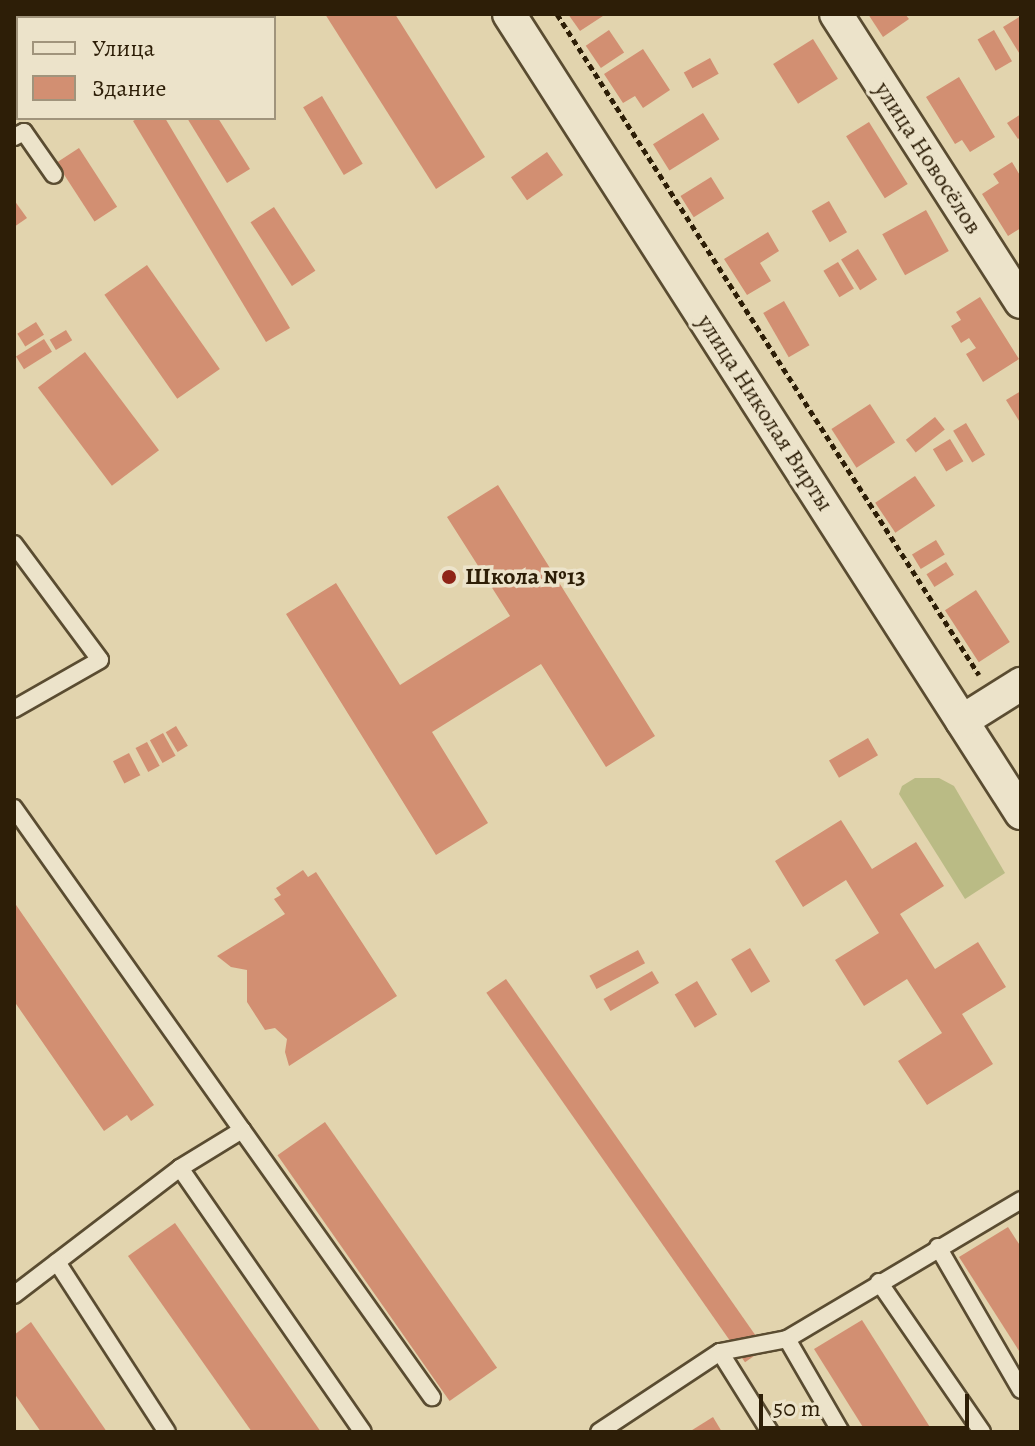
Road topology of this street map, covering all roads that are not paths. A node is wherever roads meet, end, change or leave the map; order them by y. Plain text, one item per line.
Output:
1 (509, 14) edge
2 (836, 14) edge
3 (14, 137) edge
4 (54, 175) dead end
5 (1021, 302) edge
6 (14, 544) edge
7 (1021, 684) edge
8 (14, 709) edge
9 (962, 721) junction
10 (14, 808) edge
11 (1021, 813) edge
12 (242, 1130) junction
13 (180, 1168) junction
14 (1021, 1200) edge
15 (938, 1247) junction
16 (57, 1262) junction
17 (879, 1282) junction
18 (14, 1295) edge
19 (787, 1339) junction
20 (720, 1352) junction
21 (1021, 1390) edge
22 (432, 1397) dead end
23 (620, 1426) edge
24 (167, 1432) edge
25 (363, 1432) edge
26 (599, 1432) edge
27 (770, 1432) edge
28 (841, 1432) edge
29 (982, 1432) edge

1 - 9 street, улица Николая Вирты
2 - 5 street, улица Новосёлов
3 - 4 lane
6 - 8 lane
7 - 9 street
9 - 11 street, улица Николая Вирты
10 - 12 lane
12 - 13 lane
12 - 22 lane
13 - 16 lane
13 - 25 lane
14 - 15 lane
15 - 17 lane
15 - 21 lane
16 - 18 lane
16 - 24 lane
17 - 19 lane
17 - 29 lane
19 - 20 lane
19 - 28 lane
20 - 23 lane
20 - 27 lane
23 - 26 lane

